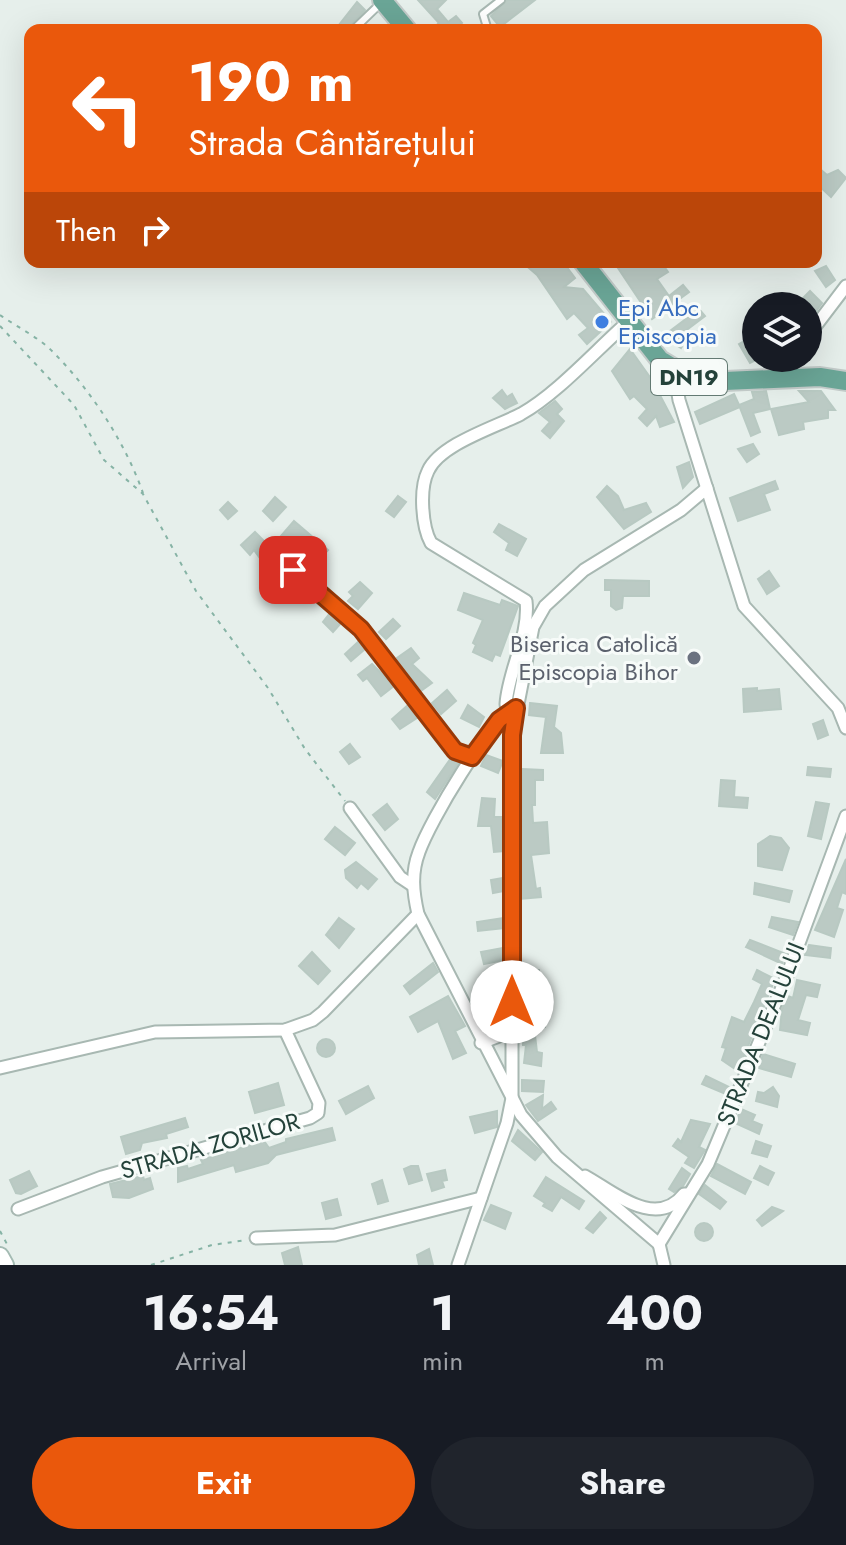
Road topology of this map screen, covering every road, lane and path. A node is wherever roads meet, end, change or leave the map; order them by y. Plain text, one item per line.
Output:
1 (383, 0) edge
2 (501, 0) edge
3 (359, 24) edge
4 (402, 24) edge
5 (486, 24) edge
6 (588, 268) edge
7 (846, 286) edge
8 (0, 315) edge
9 (822, 318) edge
10 (628, 322) junction
11 (0, 326) edge
12 (674, 370) junction
13 (776, 372) edge
14 (772, 376) junction
15 (846, 381) edge
16 (707, 488) junction
17 (143, 494) junction
18 (293, 570) dead end
19 (516, 708) junction
20 (846, 728) edge
21 (472, 757) junction
22 (350, 808) joint
23 (846, 816) edge
24 (412, 885) junction
25 (418, 914) junction
26 (285, 1030) junction
27 (512, 1031) junction
28 (481, 1043) junction
29 (0, 1068) edge
30 (512, 1098) junction
31 (574, 1170) junction
32 (690, 1195) junction
33 (481, 1198) junction
34 (18, 1209) dead end
35 (256, 1238) joint
36 (659, 1244) junction
37 (0, 1256) edge
38 (5, 1265) edge
39 (151, 1265) edge
40 (458, 1265) edge
41 (664, 1265) edge

1 - 3 lane
1 - 4 main road
2 - 5 lane
6 - 10 main road, DN19
7 - 9 street
8 - 17 path
10 - 12 main road, DN19
10 - 19 street
11 - 17 path
12 - 14 main road, DN19
12 - 16 street
13 - 14 street
14 - 15 main road, DN19
16 - 19 street
16 - 20 street
17 - 22 path
18 - 21 street
19 - 21 street
19 - 27 street
21 - 24 street
22 - 24 street
23 - 32 street, STRADA DEALULUI
24 - 25 street
25 - 26 street
25 - 28 street
26 - 29 street
26 - 34 street, STRADA ZORILOR
27 - 28 street
27 - 30 street
28 - 30 street
30 - 31 street
30 - 33 street
31 - 32 street
31 - 36 street
32 - 36 street, STRADA DEALULUI
33 - 35 street
33 - 40 street
35 - 39 path
36 - 41 street
37 - 38 main road

